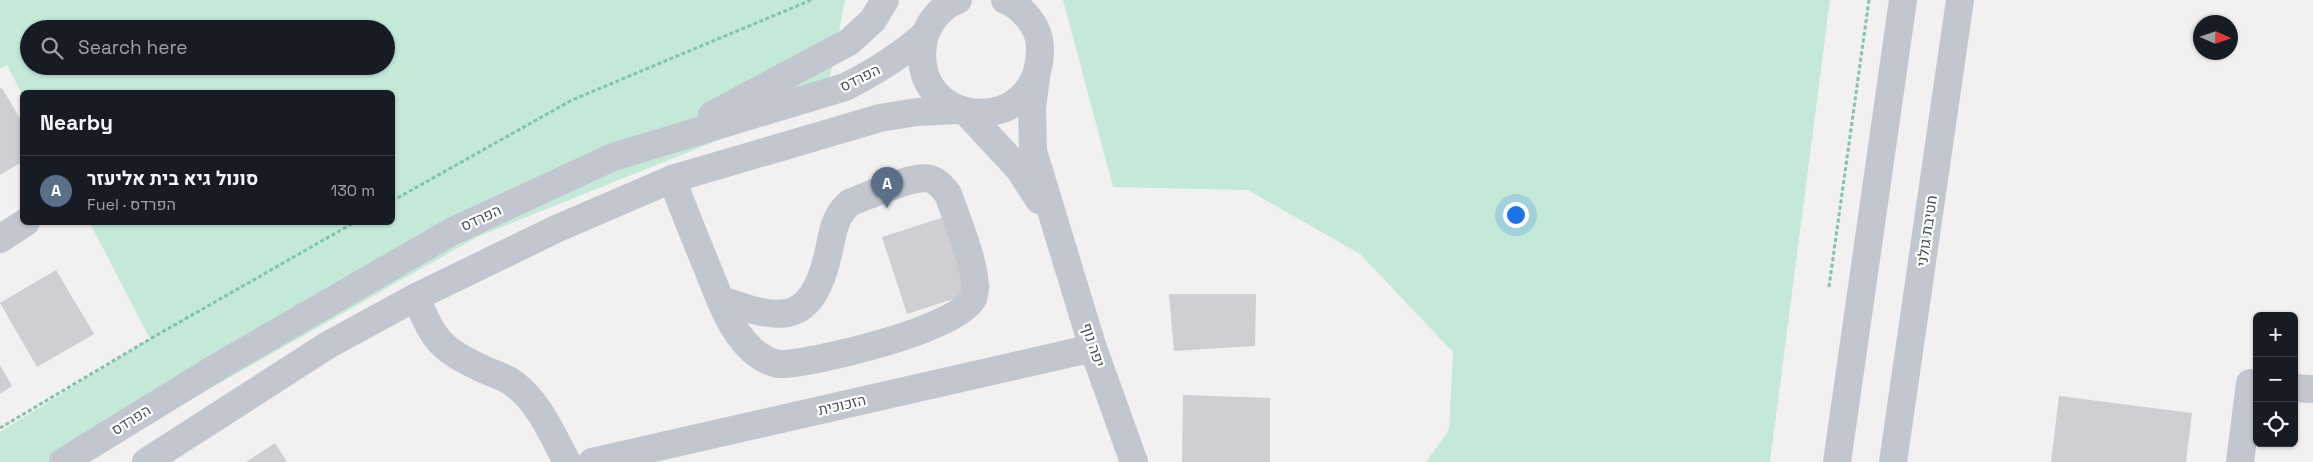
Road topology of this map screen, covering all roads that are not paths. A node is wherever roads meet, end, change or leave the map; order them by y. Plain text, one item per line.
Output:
1 (885, 0) edge
2 (958, 0) edge
3 (1006, 0) edge
4 (1903, 0) edge
5 (1960, 0) edge
6 (931, 17) edge
7 (1036, 78) junction
8 (963, 111) junction
9 (657, 144) junction
10 (672, 179) junction
11 (21, 225) edge
12 (1057, 226) junction
13 (0, 239) edge
14 (416, 297) junction
15 (720, 299) junction
16 (1093, 348) junction
17 (2253, 383) edge
18 (2298, 388) edge
19 (2313, 389) edge
20 (63, 462) edge
21 (146, 462) edge
22 (567, 462) edge
23 (592, 462) edge
24 (1134, 462) edge
25 (1837, 462) edge
26 (1893, 462) edge
27 (2240, 462) edge

1 - 9 street
2 - 6 street, הפרדס
3 - 7 street, יפה נוף
4 - 25 street
5 - 26 street, חטיבת גולני
6 - 8 street, יפה נוף
6 - 9 street, הפרדס
7 - 8 street
7 - 12 street, יפה נוף
8 - 10 street
8 - 12 street, יפה נוף
9 - 20 street, הפרדס
10 - 14 street
10 - 15 street
11 - 13 street
12 - 16 street, יפה נוף
14 - 21 street
14 - 22 street
15 - 15 street
16 - 23 street, הזכוכית
16 - 24 street, יפה נוף
17 - 27 street
18 - 19 street

